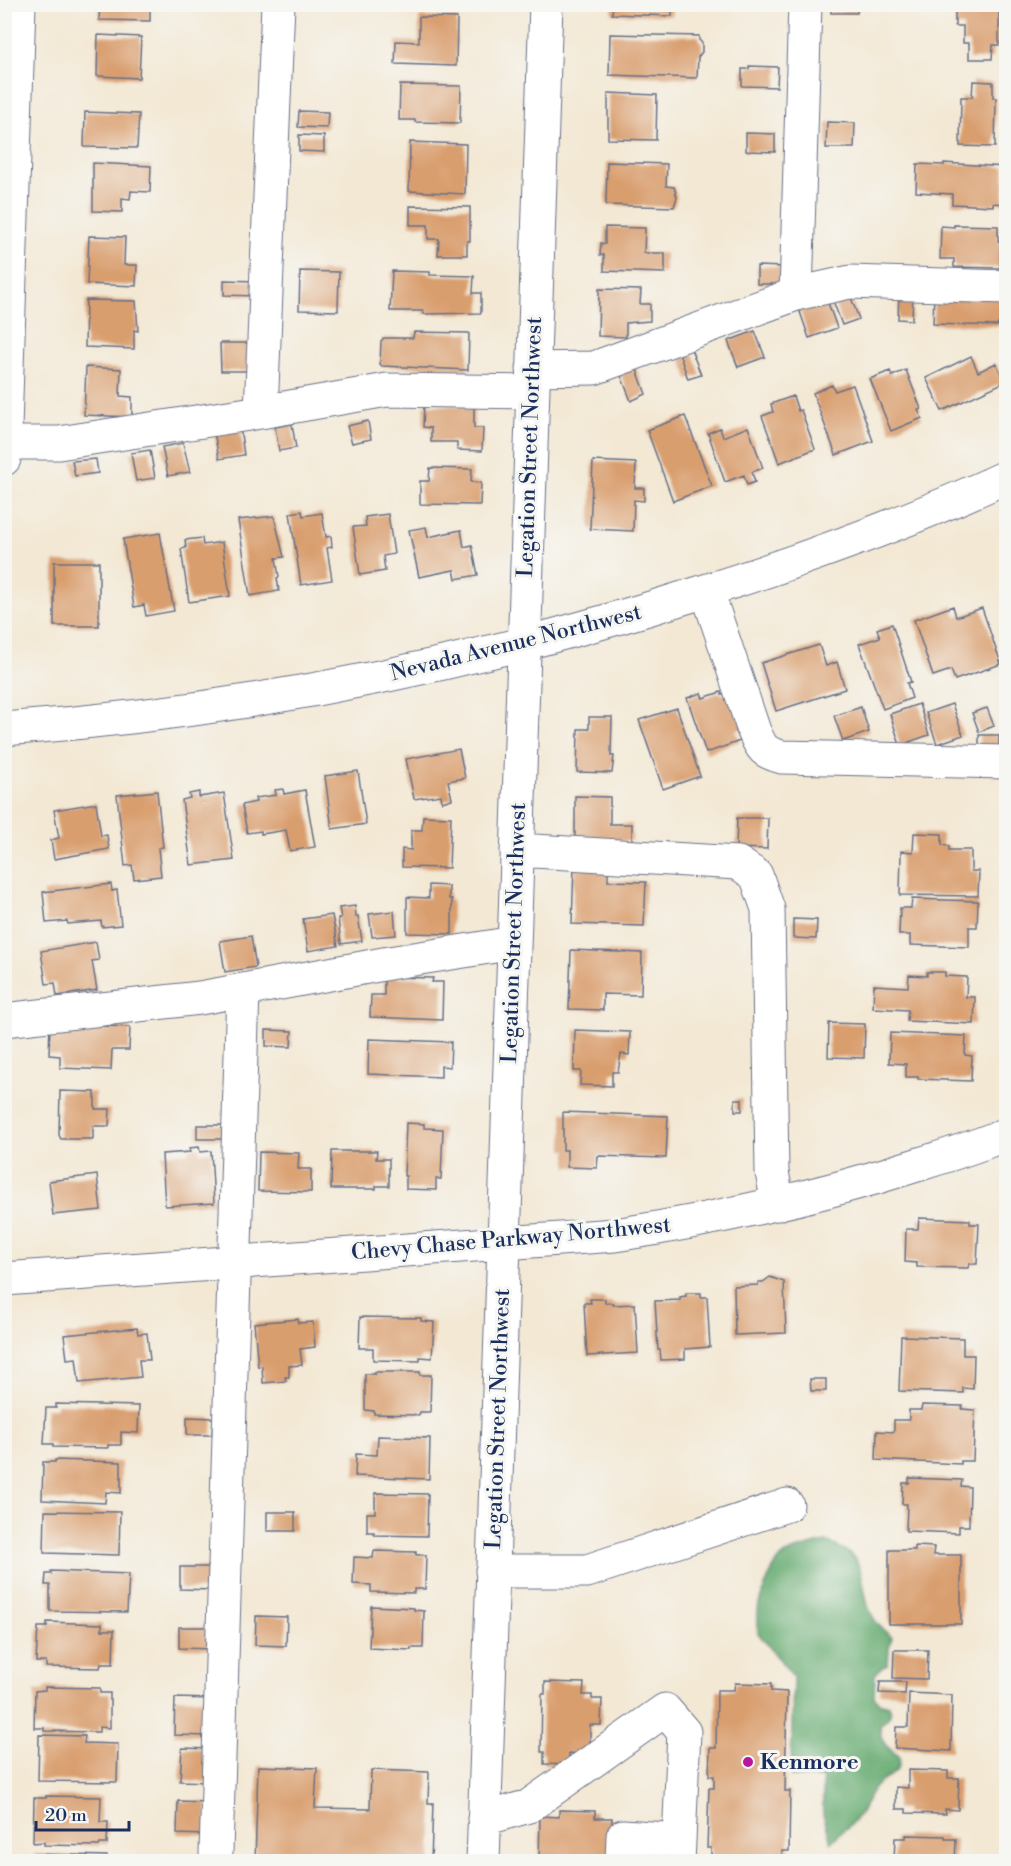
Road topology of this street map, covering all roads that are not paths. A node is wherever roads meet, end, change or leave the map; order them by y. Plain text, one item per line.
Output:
1 (19, 4) edge
2 (278, 4) edge
3 (546, 4) edge
4 (805, 4) edge
5 (1006, 287) edge
6 (796, 294) junction
7 (533, 380) junction
8 (261, 412) junction
9 (5, 443) edge
10 (4, 459) edge
11 (1006, 477) edge
12 (707, 591) junction
13 (523, 643) junction
14 (4, 729) edge
15 (1006, 762) edge
16 (516, 850) junction
17 (514, 943) junction
18 (243, 990) junction
19 (4, 1020) edge
20 (1006, 1134) edge
21 (778, 1204) junction
22 (504, 1242) junction
23 (235, 1263) junction
24 (4, 1279) edge
25 (787, 1505) dead end
26 (492, 1571) junction
27 (484, 1819) junction
28 (678, 1851) edge
29 (216, 1853) dead end
30 (483, 1862) edge
31 (622, 1862) edge

1 - 9 street
2 - 8 street
3 - 7 street, Legation Street Northwest
4 - 6 street
5 - 6 street
6 - 7 street
7 - 8 street
7 - 13 street, Legation Street Northwest
8 - 9 street
9 - 10 street
11 - 12 street, Nevada Avenue Northwest
12 - 13 street, Nevada Avenue Northwest
12 - 15 street
13 - 14 street, Nevada Avenue Northwest
13 - 16 street, Legation Street Northwest
16 - 17 street, Legation Street Northwest
16 - 21 street
17 - 18 street
17 - 22 street, Legation Street Northwest
18 - 19 street
18 - 23 street
20 - 21 street, Chevy Chase Parkway Northwest
21 - 22 street, Chevy Chase Parkway Northwest
22 - 23 street, Chevy Chase Parkway Northwest
22 - 26 street, Legation Street Northwest
23 - 24 street, Chevy Chase Parkway Northwest
23 - 29 street
25 - 26 street
26 - 27 street, Legation Street Northwest
27 - 28 street
27 - 30 street, Legation Street Northwest
28 - 31 street

